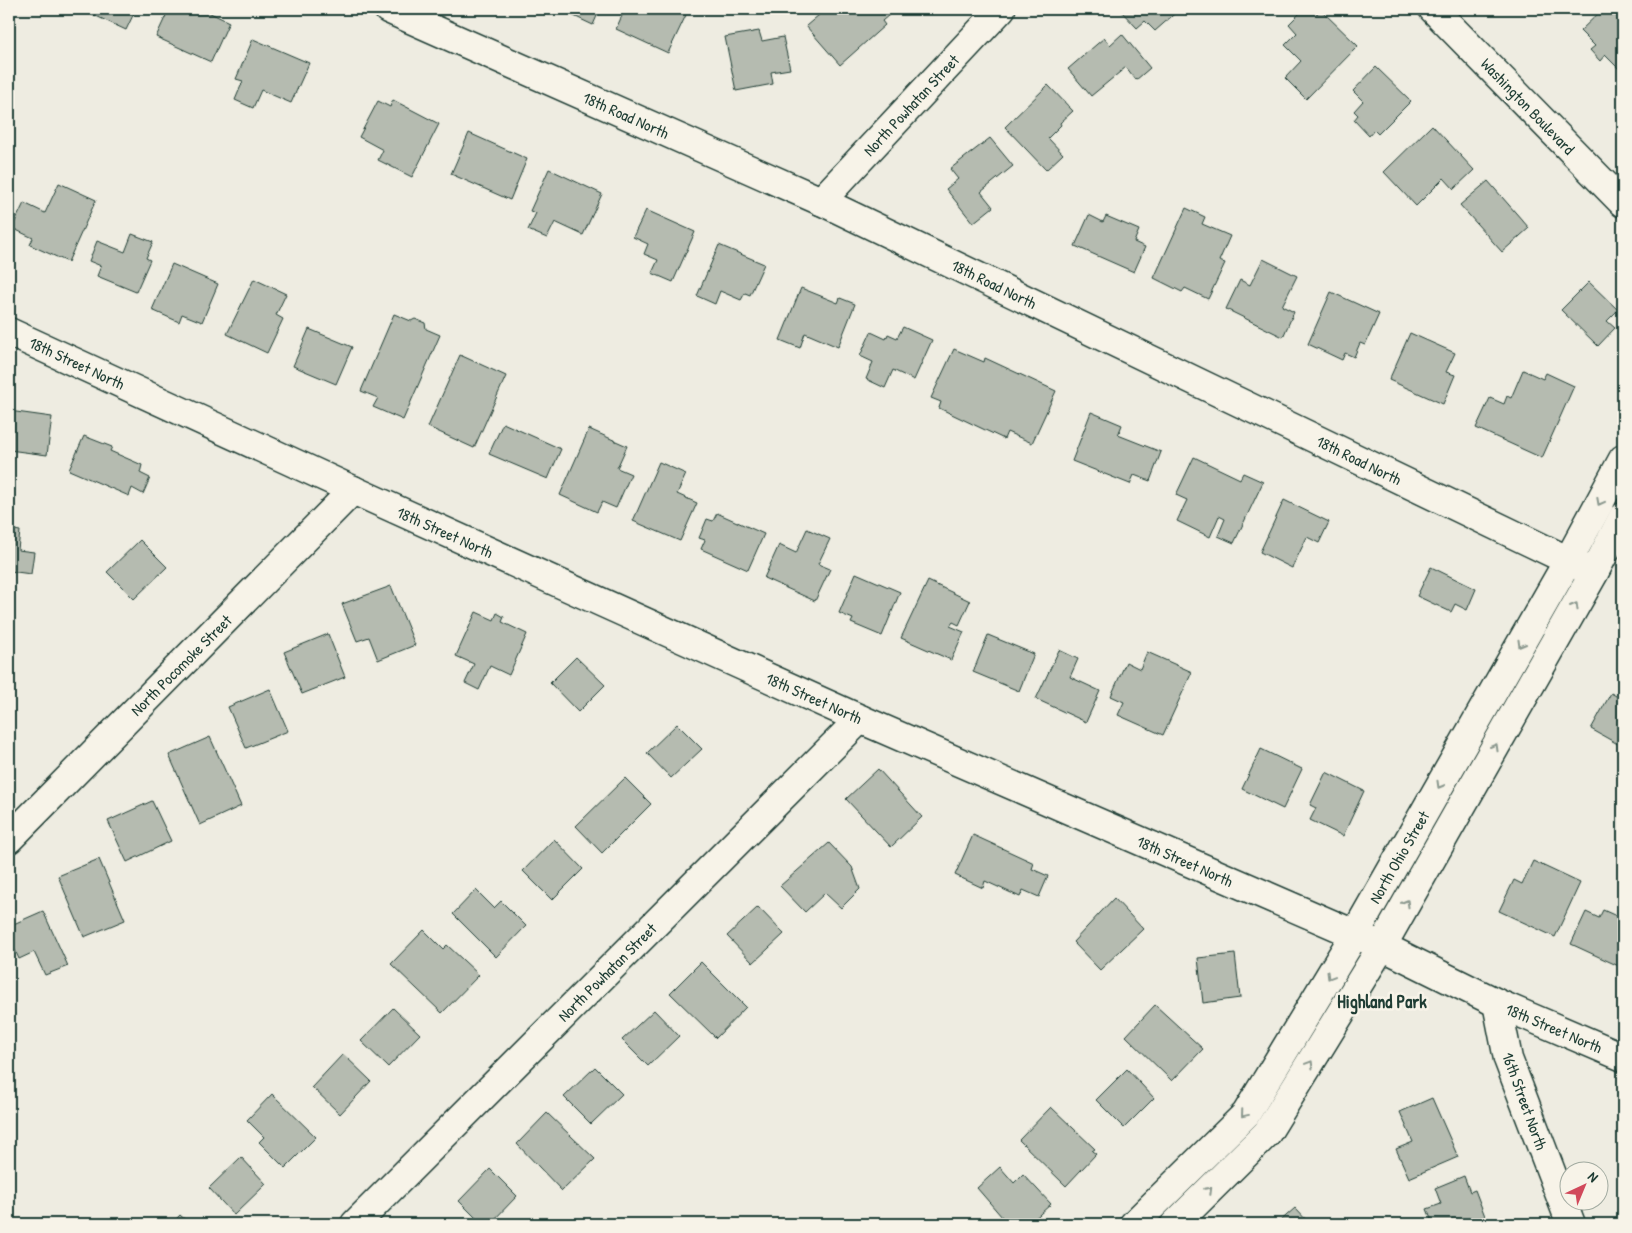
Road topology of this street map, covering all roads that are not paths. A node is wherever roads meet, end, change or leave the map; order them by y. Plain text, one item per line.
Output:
1 (388, 9) edge
2 (1001, 9) edge
3 (1433, 9) edge
4 (821, 201) junction
5 (1623, 203) edge
6 (9, 332) edge
7 (1623, 459) edge
8 (353, 490) junction
9 (1623, 517) edge
10 (1568, 561) junction
11 (1594, 573) junction
12 (860, 719) junction
13 (9, 839) edge
14 (1355, 934) junction
15 (1382, 946) junction
16 (1497, 1003) junction
17 (1623, 1057) edge
18 (355, 1224) edge
19 (1134, 1224) edge
20 (1175, 1224) edge
21 (1571, 1224) edge

1 - 4 street, 18th Road North
2 - 4 street, North Powhatan Street
3 - 5 street, Washington Boulevard
4 - 10 street, 18th Road North
6 - 8 street, 18th Street North
7 -> 10 street, North Ohio Street
8 - 12 street, 18th Street North
8 - 13 street, North Pocomoke Street
9 - 11 street, North Ohio Street
10 - 11 street, 18th Road North
10 -> 14 street, North Ohio Street
15 -> 11 street, North Ohio Street
12 - 14 street, 18th Street North
12 - 18 street, North Powhatan Street
14 - 15 street, 18th Street North
14 -> 19 street, North Ohio Street
15 - 16 street, 18th Street North
20 -> 15 street, North Ohio Street
16 - 17 street, 18th Street North
16 - 21 street, 16th Street North

